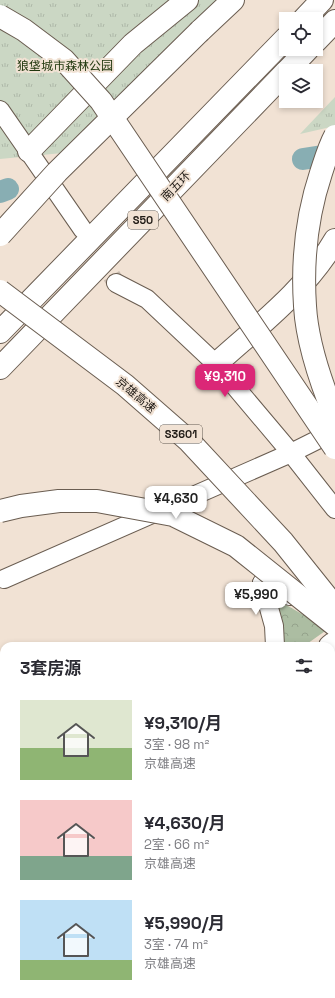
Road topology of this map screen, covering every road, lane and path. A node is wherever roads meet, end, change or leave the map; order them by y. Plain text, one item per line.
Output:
1 (187, 0) edge
2 (233, 0) edge
3 (322, 0) edge
4 (311, 12) edge
5 (0, 16) edge
6 (335, 21) edge
7 (323, 34) edge
8 (279, 45) edge
9 (302, 56) edge
10 (294, 64) edge
11 (279, 80) edge
12 (0, 110) edge
13 (335, 136) edge
14 (29, 151) junction
15 (82, 230) tunnel mouth
16 (0, 235) edge
17 (335, 240) edge
18 (116, 282) tunnel mouth
19 (0, 291) edge
20 (0, 332) edge
21 (216, 364) junction
22 (0, 368) edge
23 (335, 417) edge
24 (335, 431) edge
25 (335, 448) edge
26 (292, 453) junction
27 (335, 510) edge
28 (0, 511) edge
29 (4, 579) dead end
30 (335, 607) edge
31 (335, 615) edge
32 (335, 625) edge
33 (275, 642) edge

1 - 14 main road
2 - 16 main road, bridge
3 - 4 main road
5 - 25 main road, bridge
6 - 7 main road
8 - 20 main road, 南五环 / S50
9 - 10 main road, 南五环 / S50
11 - 22 main road, 南五环 / S50
12 - 14 street
13 - 23 main road, bridge
14 - 15 street
17 - 21 main road
18 - 21 street
19 - 30 main road, 京雄高速 / S3601, bridge
21 - 26 street
24 - 26 street
26 - 27 street
26 - 29 street
28 - 32 main road, bridge
31 - 33 street

